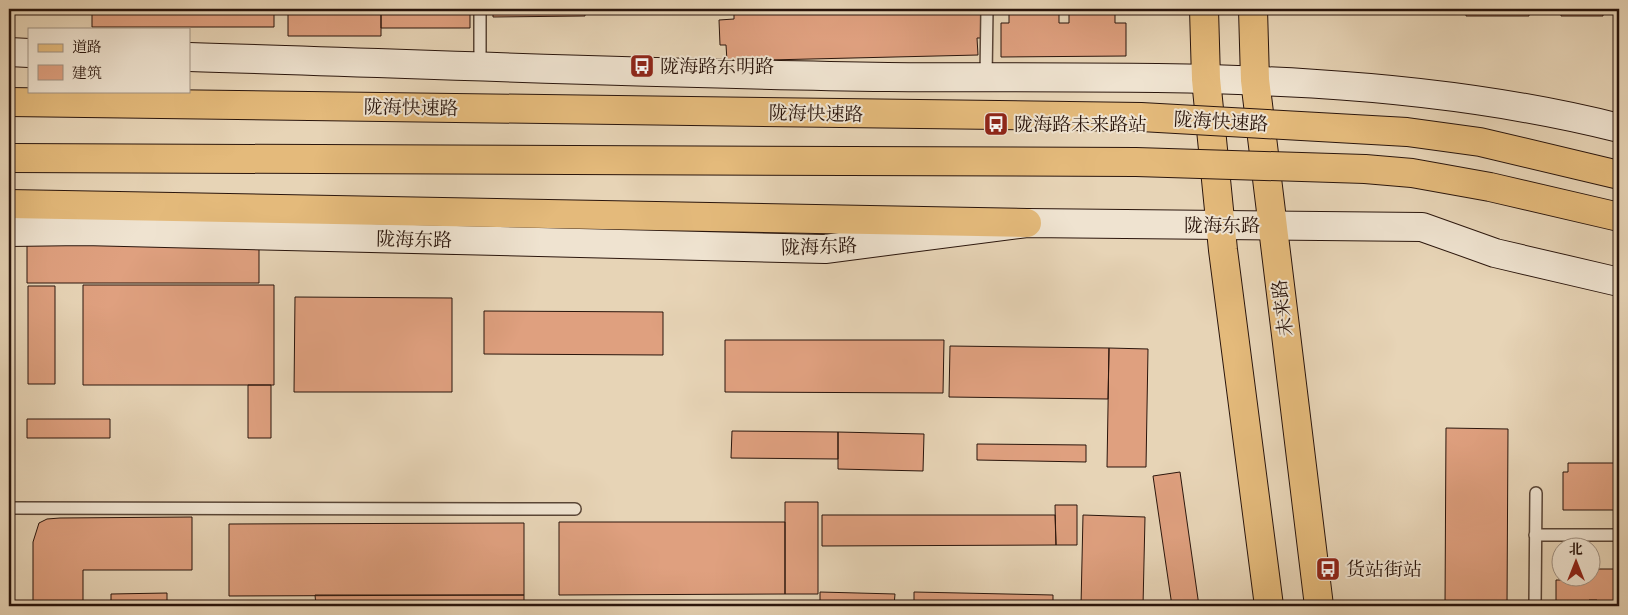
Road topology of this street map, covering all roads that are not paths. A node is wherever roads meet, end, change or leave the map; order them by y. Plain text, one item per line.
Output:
1 (480, 9) edge
2 (987, 9) edge
3 (1204, 9) edge
4 (1253, 9) edge
5 (9, 52) edge
6 (28, 53) edge
7 (190, 57) edge
8 (480, 66) junction
9 (986, 78) junction
10 (1206, 79) junction
11 (1255, 80) junction
12 (9, 102) edge
13 (1619, 128) edge
14 (9, 158) edge
15 (1619, 175) edge
16 (9, 204) edge
17 (1619, 217) edge
18 (1027, 223) junction
19 (1272, 225) junction
20 (1221, 226) junction
21 (9, 232) edge
22 (1619, 282) edge
23 (1536, 494) dead end
24 (9, 508) edge
25 (575, 509) dead end
26 (1535, 535) junction
27 (1619, 535) edge
28 (1269, 606) edge
29 (1319, 606) edge
30 (1535, 606) edge

1 - 8 lane
2 - 9 lane
3 - 10 main road
4 - 11 main road, 未来路
5 - 6 street
7 - 8 street
8 - 9 street
9 - 10 street
10 - 11 street
10 - 20 main road
11 - 13 street
11 - 19 main road, 未来路
12 - 15 main road, 陇海快速路, bridge
14 - 17 main road, bridge
16 - 18 main road
18 - 20 street, 陇海东路
18 - 21 street, 陇海东路
19 - 20 street, 陇海东路
19 - 22 street, 陇海东路
19 - 29 main road, 未来路
20 - 28 main road
23 - 26 lane
24 - 25 lane
26 - 27 lane
26 - 30 lane

